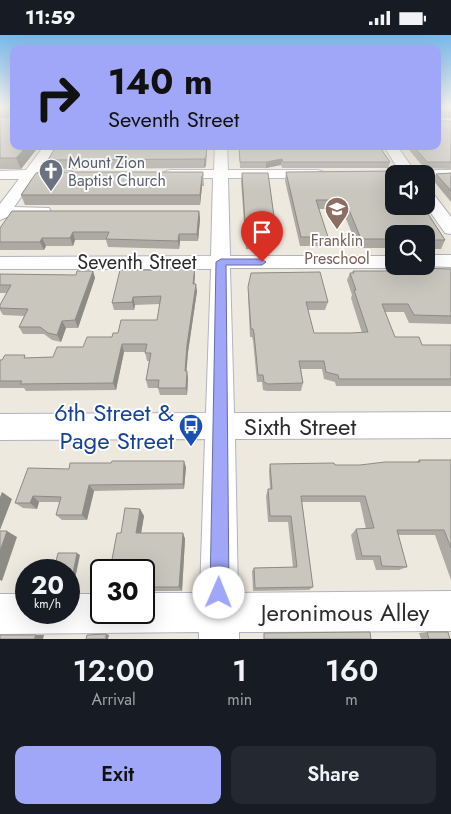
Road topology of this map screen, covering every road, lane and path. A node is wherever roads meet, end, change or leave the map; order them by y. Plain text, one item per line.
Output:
1 (48, 150) edge
2 (222, 150) edge
3 (393, 150) edge
4 (403, 165) edge
5 (435, 173) edge
6 (451, 173) edge
7 (84, 174) edge
8 (152, 174) edge
9 (222, 174) junction
10 (327, 174) edge
11 (0, 175) edge
12 (30, 175) junction
13 (435, 207) edge
14 (59, 212) edge
15 (1, 213) edge
16 (451, 229) edge
17 (435, 261) edge
18 (451, 261) edge
19 (221, 262) junction
20 (385, 262) edge
21 (0, 263) edge
22 (451, 425) edge
23 (220, 426) junction
24 (0, 427) edge
25 (451, 611) edge
26 (0, 614) edge
27 (219, 625) edge

1 - 12 street
2 - 9 street
3 - 4 street
5 - 6 street
7 - 12 street
8 - 9 street
9 - 10 street
9 - 19 street
11 - 12 street
12 - 15 street
13 - 16 street
14 - 15 street
17 - 18 street
19 - 20 street, Seventh Street
19 - 21 street, Seventh Street
19 - 23 street
22 - 23 street, Sixth Street
23 - 24 street, Sixth Street
23 - 27 street
25 - 27 street, Jeronimous Alley
26 - 27 street, Jeronimous Alley

